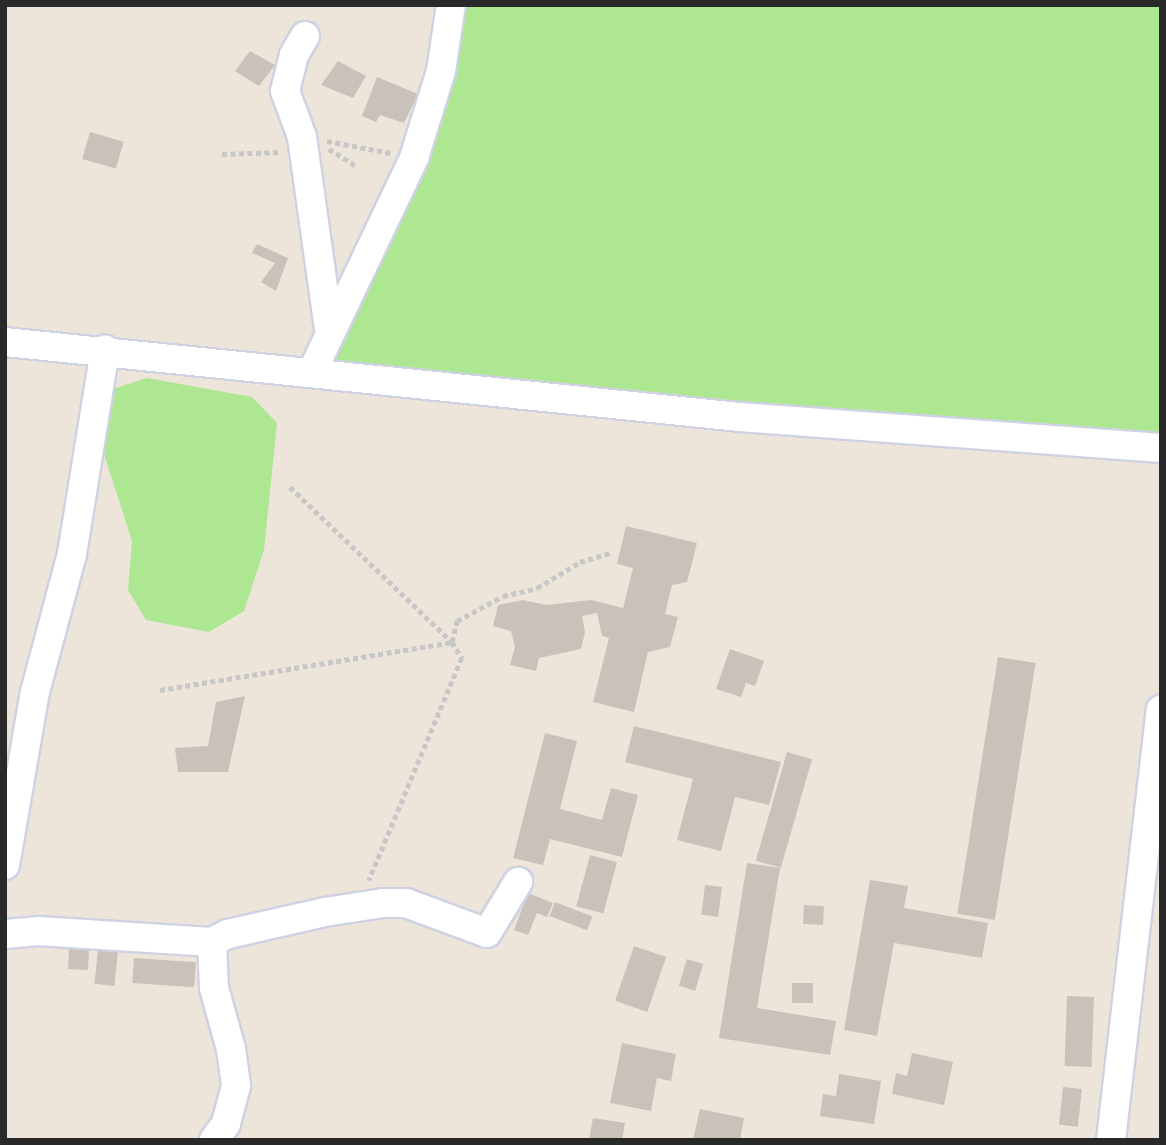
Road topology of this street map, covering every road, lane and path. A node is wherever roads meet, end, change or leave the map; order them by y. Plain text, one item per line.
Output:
1 (451, 5) edge
2 (305, 36) dead end
3 (302, 137) junction
4 (414, 158) junction
5 (329, 330) junction
6 (5, 342) edge
7 (104, 350) junction
8 (312, 372) junction
9 (1161, 448) edge
10 (290, 487) dead end
11 (612, 552) dead end
12 (452, 642) junction
13 (160, 690) dead end
14 (1161, 710) edge
15 (11, 806) edge
16 (5, 865) edge
17 (518, 882) dead end
18 (358, 906) junction
19 (6, 929) edge
20 (212, 942) junction
21 (214, 1140) edge
22 (1111, 1140) edge

1 - 4 street
2 - 3 street
3 - 4 path
3 - 5 street
4 - 5 street
5 - 8 street
6 - 7 street
7 - 8 street
7 - 15 street
8 - 9 street
10 - 12 path
11 - 12 path
12 - 13 path
12 - 18 path
14 - 22 street
15 - 16 street
17 - 18 street
18 - 20 street
19 - 20 street
20 - 21 street

